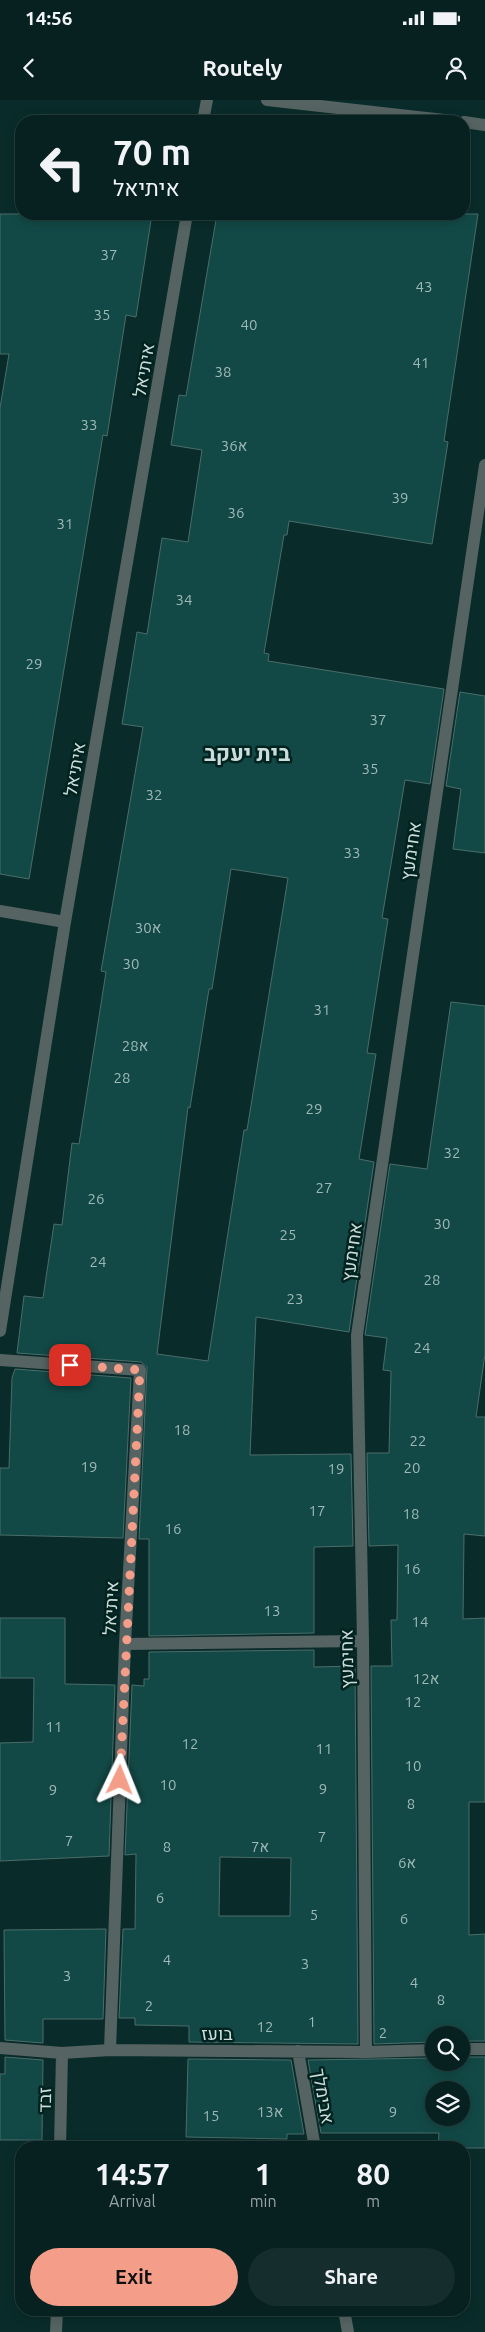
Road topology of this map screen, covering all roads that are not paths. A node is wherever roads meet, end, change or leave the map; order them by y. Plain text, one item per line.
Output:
1 (207, 100) edge
2 (267, 100) edge
3 (204, 115) edge
4 (400, 115) edge
5 (470, 123) edge
6 (485, 125) edge
7 (186, 220) edge
8 (485, 465) edge
9 (0, 911) edge
10 (65, 922) junction
11 (0, 1331) edge
12 (0, 1360) edge
13 (363, 1641) junction
14 (125, 1644) junction
15 (0, 2048) edge
16 (485, 2048) edge
17 (470, 2049) edge
18 (110, 2050) junction
19 (425, 2050) edge
20 (298, 2051) junction
21 (366, 2052) junction
22 (62, 2053) junction
23 (60, 2141) edge
24 (314, 2141) edge
25 (57, 2316) edge
26 (345, 2316) edge
27 (56, 2332) edge
28 (348, 2332) edge

1 - 3 street
2 - 4 street
5 - 6 street
7 - 10 street, איתיאל
8 - 13 street, אחימעץ
9 - 10 street
10 - 11 street, איתיאל
12 - 14 street, איתיאל
13 - 14 street
13 - 21 street, אחימעץ
14 - 18 street, איתיאל
15 - 22 street, בועז
16 - 17 street
18 - 20 street, בועז
18 - 22 street, בועז
19 - 21 street, בועז
20 - 21 street, בועז
20 - 24 street, אבימלך
22 - 23 street, זבד
25 - 27 street
26 - 28 street

